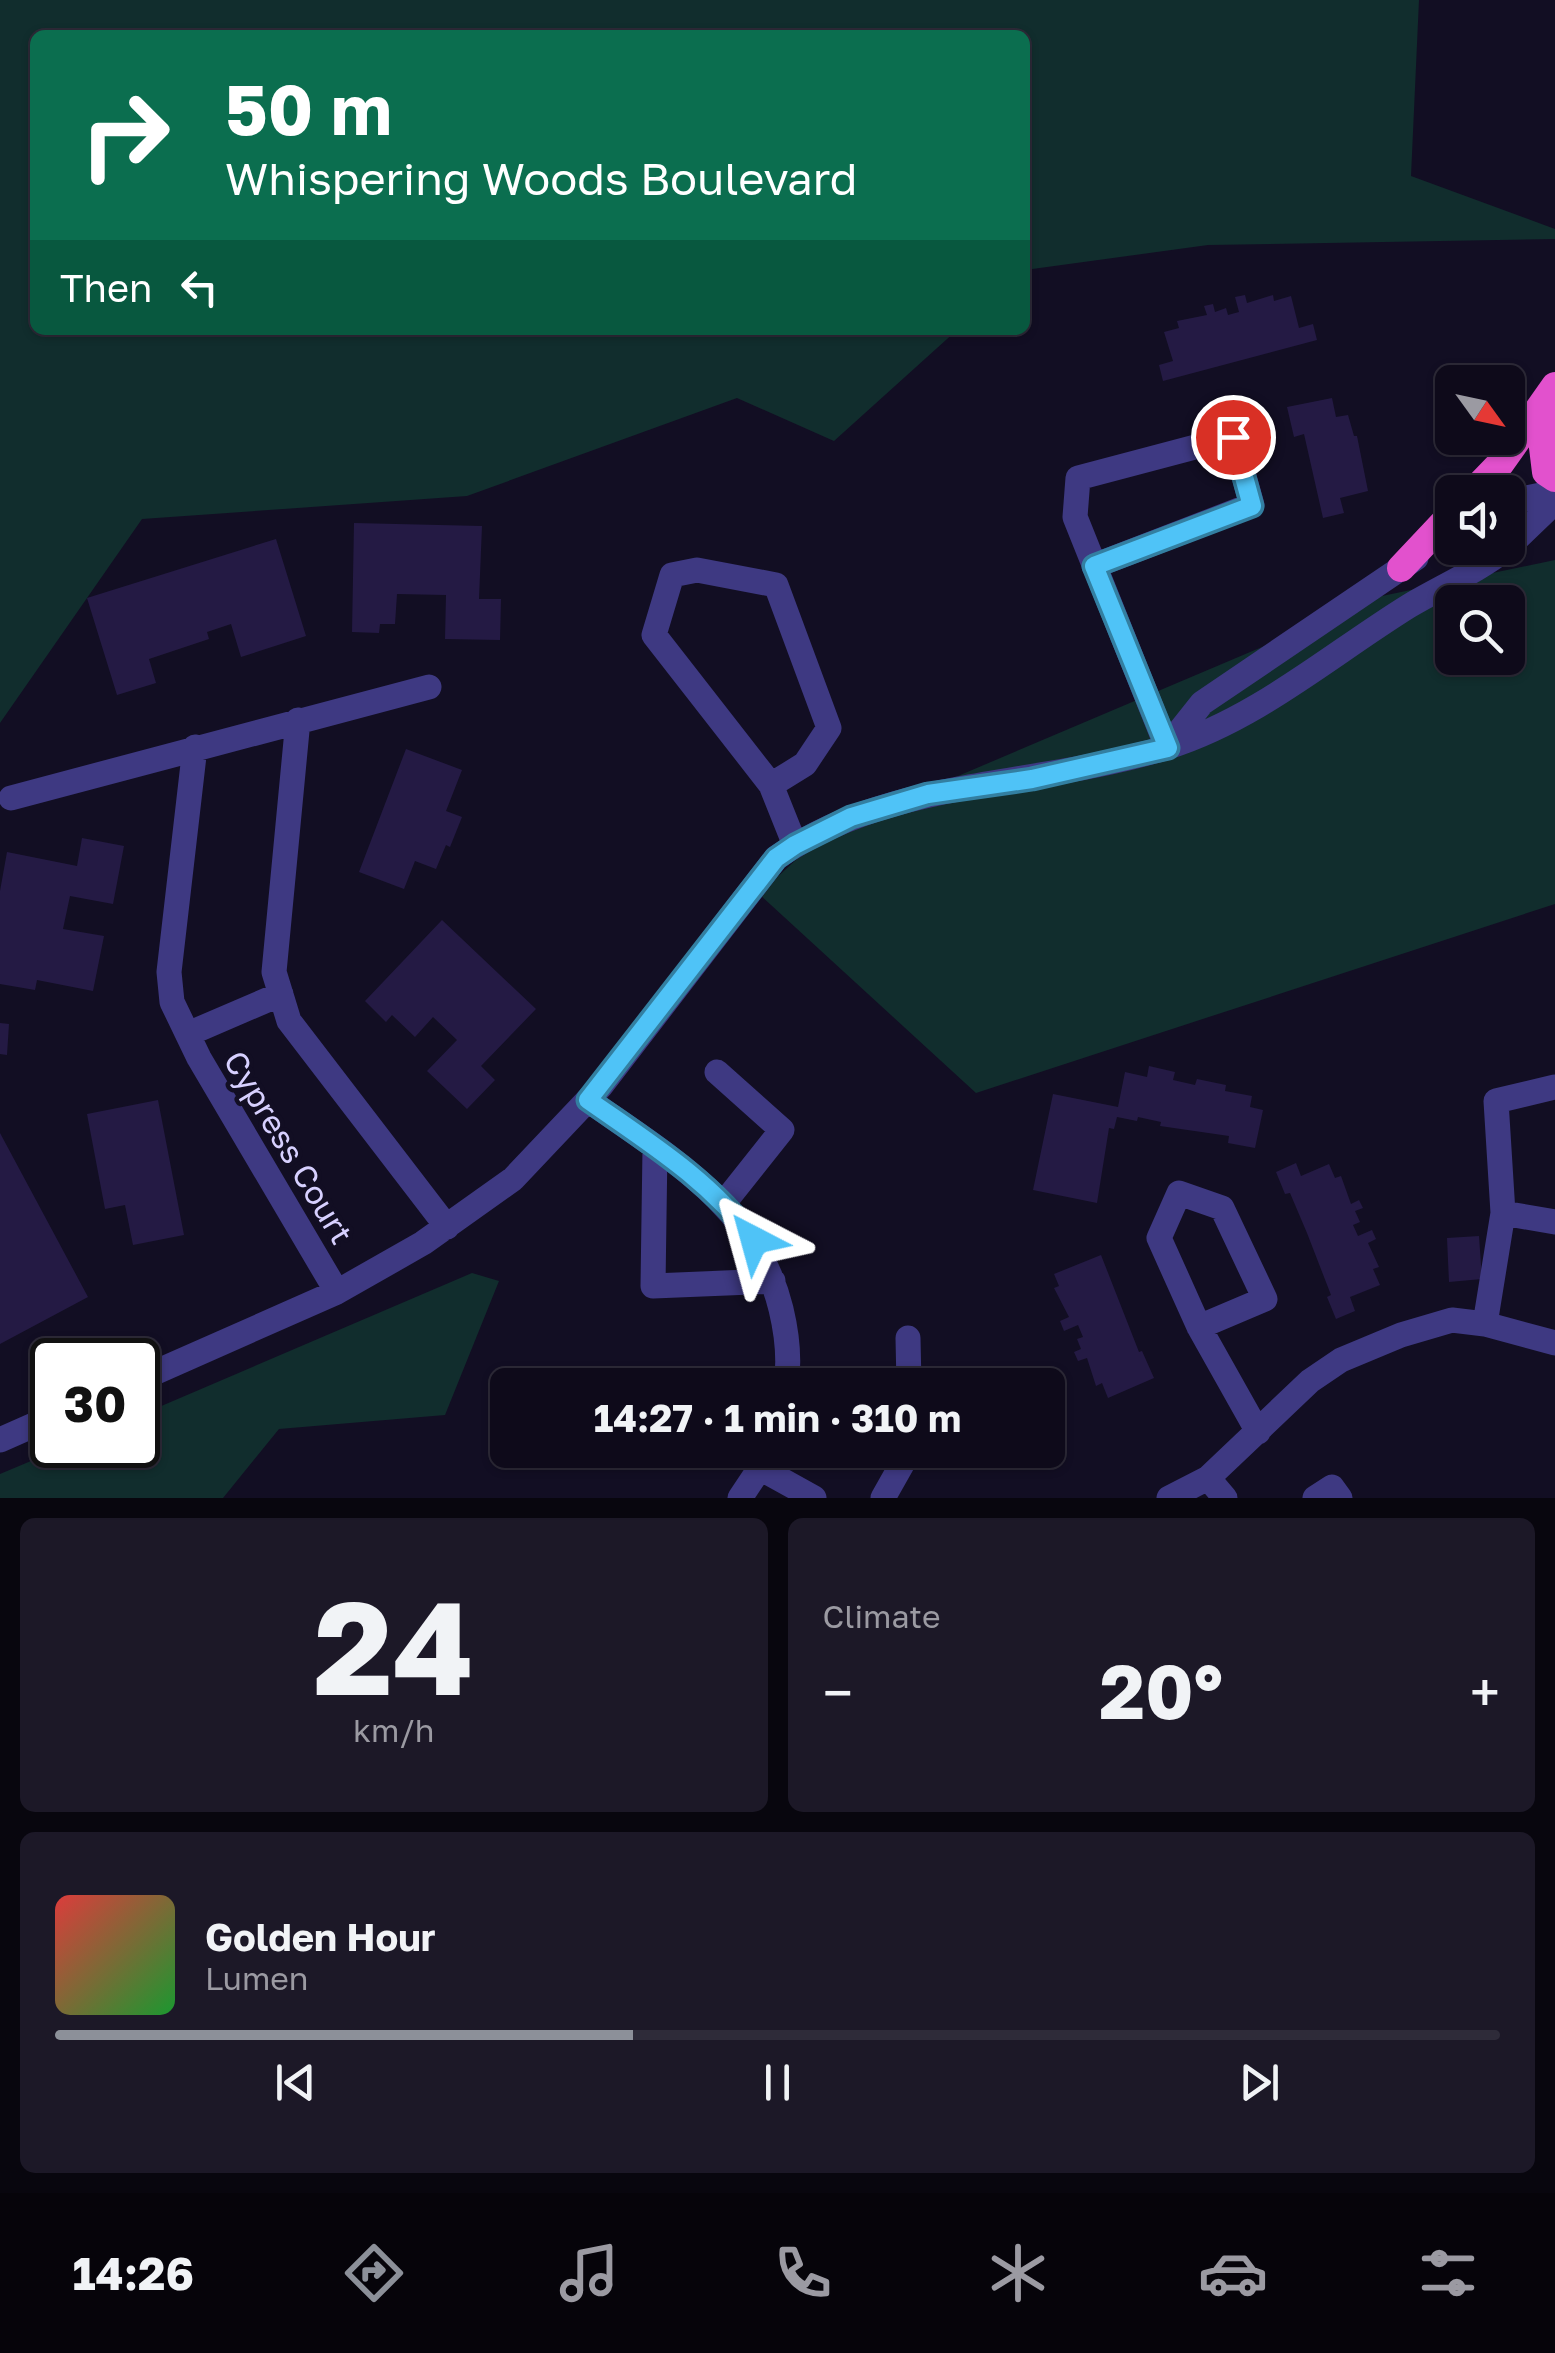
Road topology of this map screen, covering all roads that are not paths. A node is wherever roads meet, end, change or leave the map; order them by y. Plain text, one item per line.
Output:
1 (1555, 386) edge
2 (1555, 395) edge
3 (1489, 475) edge
4 (1555, 478) edge
5 (1555, 492) edge
6 (1525, 498) edge
7 (1555, 502) edge
8 (1525, 530) edge
9 (1435, 532) edge
10 (1435, 544) edge
11 (1477, 565) edge
12 (1094, 566) junction
13 (1401, 568) junction
14 (428, 687) dead end
15 (298, 720) junction
16 (195, 748) junction
17 (1168, 748) junction
18 (771, 785) junction
19 (12, 798) dead end
20 (795, 845) junction
21 (281, 994) junction
22 (188, 1034) junction
23 (717, 1072) dead end
24 (1555, 1087) edge
25 (588, 1100) junction
26 (655, 1148) junction
27 (724, 1204) junction
28 (1503, 1213) junction
29 (1555, 1222) edge
30 (448, 1227) junction
31 (773, 1281) junction
32 (337, 1292) junction
33 (1485, 1324) junction
34 (1198, 1327) junction
35 (908, 1338) dead end
36 (1555, 1343) edge
37 (786, 1368) edge
38 (909, 1368) edge
39 (160, 1370) edge
40 (30, 1427) edge
41 (1258, 1432) junction
42 (0, 1440) edge
43 (758, 1468) edge
44 (776, 1468) edge
45 (900, 1468) edge
46 (1208, 1478) junction
47 (740, 1498) edge
48 (814, 1498) edge
49 (883, 1498) edge
50 (1169, 1498) edge
51 (1225, 1498) edge
52 (1315, 1498) edge
53 (1340, 1498) edge

1 - 3 highway
2 - 4 highway
5 - 6 street
7 - 8 street
9 - 13 highway
10 - 13 street
11 - 17 street
12 - 12 street
12 - 17 street
13 - 17 street
14 - 15 street
15 - 16 street
15 - 21 street, Cypress Court
16 - 19 street
16 - 22 street, Cypress Court
17 - 20 street
18 - 18 street
18 - 20 street
20 - 25 street
21 - 22 street, Cypress Court
21 - 30 street, Cypress Court
22 - 32 street, Cypress Court
23 - 27 street
24 - 28 street
25 - 26 street
25 - 30 street
26 - 27 street
26 - 31 street
27 - 31 street
28 - 29 street
28 - 33 street
30 - 32 street
31 - 37 street
32 - 39 street
33 - 36 street
33 - 41 street
34 - 34 street
34 - 41 street
35 - 38 street
40 - 42 street
41 - 46 street
43 - 47 street
44 - 48 street
45 - 49 street
46 - 50 street
46 - 51 street
52 - 53 street

